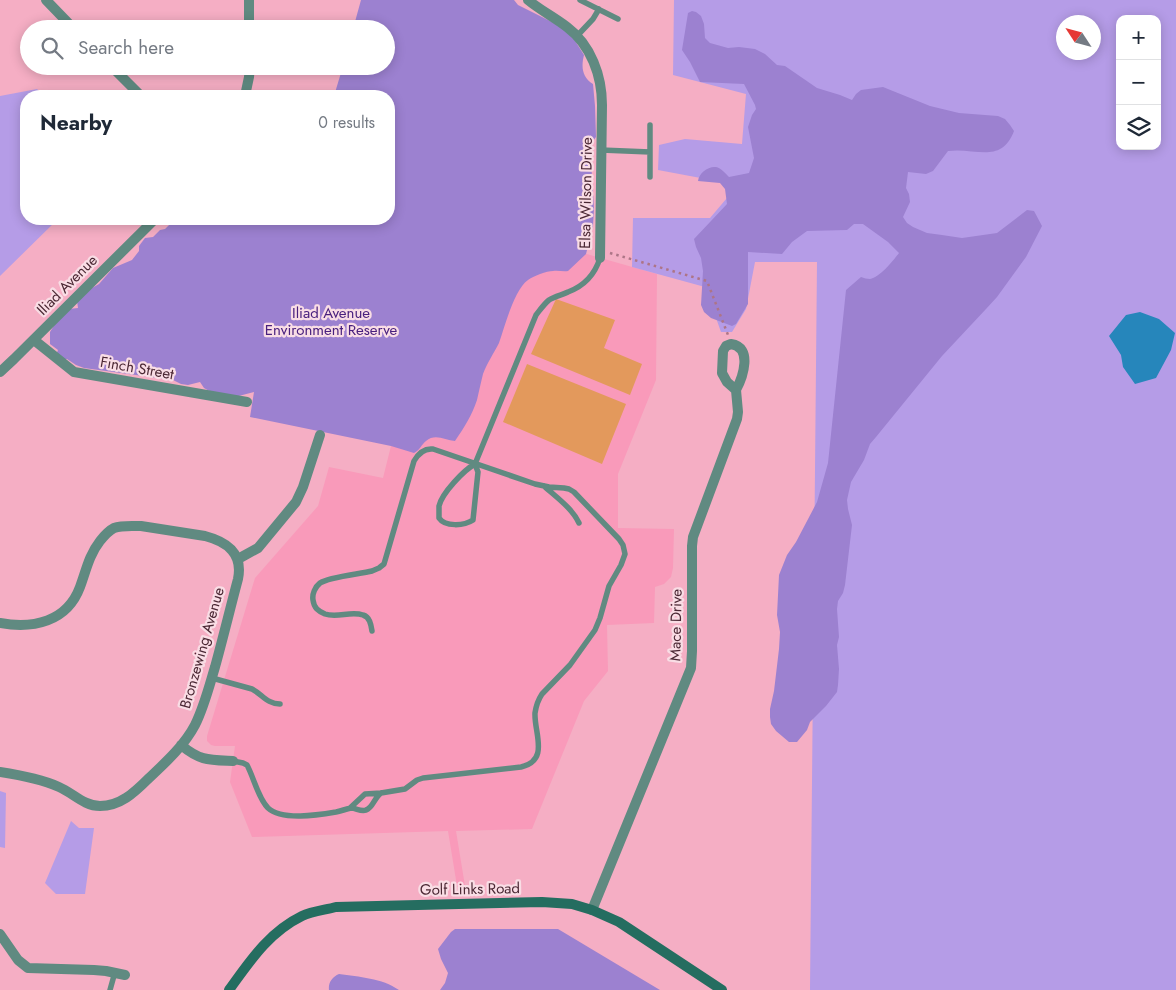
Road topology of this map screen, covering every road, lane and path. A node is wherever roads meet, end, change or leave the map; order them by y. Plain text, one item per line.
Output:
1 (46, 0) edge
2 (249, 0) edge
3 (528, 0) edge
4 (580, 0) edge
5 (599, 9) junction
6 (618, 19) dead end
7 (65, 20) edge
8 (249, 20) edge
9 (577, 36) junction
10 (120, 75) edge
11 (249, 75) edge
12 (135, 90) edge
13 (246, 90) edge
14 (650, 125) dead end
15 (601, 150) junction
16 (650, 152) junction
17 (650, 177) dead end
18 (149, 225) edge
19 (600, 254) junction
20 (34, 340) junction
21 (731, 344) junction
22 (0, 372) edge
23 (736, 390) junction
24 (247, 402) dead end
25 (320, 435) dead end
26 (475, 464) junction
27 (544, 486) junction
28 (579, 523) dead end
29 (238, 559) junction
30 (0, 623) edge
31 (372, 631) dead end
32 (212, 678) junction
33 (280, 704) dead end
34 (181, 746) junction
35 (233, 761) joint
36 (0, 772) edge
37 (381, 793) junction
38 (350, 808) junction
39 (592, 910) junction
40 (0, 934) edge
41 (120, 974) joint
42 (110, 990) edge
43 (229, 990) edge
44 (722, 990) edge

1 - 7 street
2 - 8 street
3 - 9 street, Elsa Wilson Drive
4 - 5 lane
5 - 6 lane
5 - 9 lane
9 - 15 street, Elsa Wilson Drive
10 - 12 street
11 - 13 street
14 - 16 lane
15 - 16 lane
15 - 19 street, Elsa Wilson Drive
16 - 17 lane
18 - 20 street, Iliad Avenue
19 - 21 path
19 - 26 lane, Elsa Wilson Drive
20 - 22 street, Iliad Avenue
20 - 24 street, Finch Street
21 - 23 street
21 - 23 street, Mace Drive
23 - 39 street, Mace Drive
25 - 29 street
26 - 26 lane, Elsa Wilson Drive
26 - 27 lane
26 - 31 lane
27 - 28 lane
27 - 37 lane
29 - 30 street
29 - 32 street, Bronzewing Avenue
32 - 33 lane
32 - 34 street, Bronzewing Avenue
34 - 35 street
34 - 36 street, Bronzewing Avenue
35 - 38 lane
37 - 38 lane
37 - 38 lane
39 - 43 main road, Golf Links Road
39 - 44 main road, Golf Links Road
40 - 41 street
41 - 42 lane

